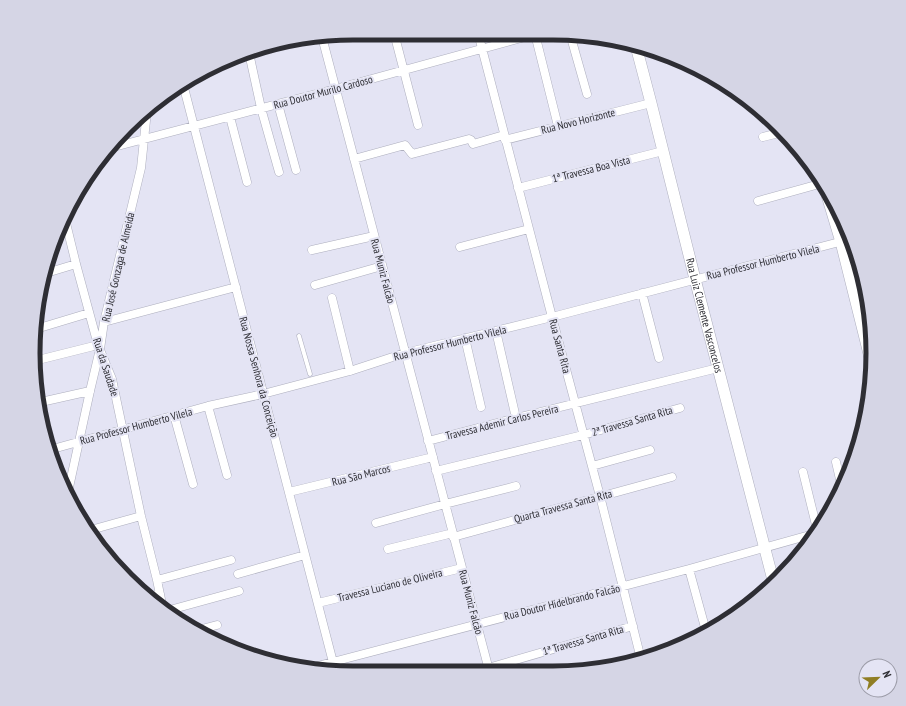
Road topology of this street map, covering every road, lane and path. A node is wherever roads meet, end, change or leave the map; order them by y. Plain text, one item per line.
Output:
1 (396, 40) edge
2 (480, 40) edge
3 (512, 40) edge
4 (536, 40) edge
5 (572, 41) edge
6 (323, 42) edge
7 (482, 48) junction
8 (638, 52) edge
9 (250, 58) edge
10 (404, 70) junction
11 (184, 89) edge
12 (335, 89) junction
13 (587, 94) dead end
14 (651, 103) junction
15 (278, 104) junction
16 (261, 108) junction
17 (230, 117) junction
18 (146, 119) edge
19 (418, 125) dead end
20 (194, 126) junction
21 (558, 126) junction
22 (776, 134) edge
23 (763, 137) dead end
24 (505, 138) junction
25 (144, 140) junction
26 (119, 146) edge
27 (663, 151) junction
28 (354, 159) junction
29 (296, 170) dead end
30 (279, 172) dead end
31 (247, 182) dead end
32 (817, 185) edge
33 (518, 188) junction
34 (758, 201) dead end
35 (67, 227) edge
36 (529, 229) junction
37 (374, 236) junction
38 (845, 240) edge
39 (460, 247) dead end
40 (848, 249) edge
41 (312, 250) dead end
42 (76, 264) junction
43 (382, 266) junction
44 (51, 272) edge
45 (695, 279) junction
46 (314, 284) dead end
47 (236, 287) junction
48 (642, 294) junction
49 (332, 298) dead end
50 (89, 313) junction
51 (552, 317) junction
52 (104, 322) junction
53 (42, 327) edge
54 (496, 331) junction
55 (865, 331) edge
56 (299, 336) dead end
57 (465, 338) junction
58 (99, 347) junction
59 (405, 353) junction
60 (659, 358) dead end
61 (40, 360) edge
62 (718, 368) junction
63 (350, 371) junction
64 (311, 378) junction
65 (90, 390) junction
66 (263, 394) junction
67 (44, 401) edge
68 (575, 403) junction
69 (208, 406) junction
70 (481, 407) dead end
71 (680, 408) dead end
72 (174, 415) junction
73 (516, 418) junction
74 (123, 430) junction
75 (583, 435) junction
76 (428, 440) junction
77 (78, 442) junction
78 (55, 448) edge
79 (650, 450) dead end
80 (433, 457) junction
81 (836, 462) dead end
82 (592, 466) junction
83 (436, 471) junction
84 (803, 472) dead end
85 (226, 475) dead end
86 (672, 477) dead end
87 (840, 478) edge
88 (193, 484) dead end
89 (69, 485) edge
90 (516, 486) dead end
91 (289, 492) junction
92 (600, 496) junction
93 (445, 504) junction
94 (141, 516) junction
95 (376, 523) dead end
96 (815, 524) edge
97 (94, 529) edge
98 (453, 535) junction
99 (807, 536) edge
100 (764, 548) junction
101 (388, 549) dead end
102 (305, 554) junction
103 (231, 560) dead end
104 (462, 568) junction
105 (689, 569) junction
106 (238, 574) dead end
107 (772, 576) edge
108 (157, 580) junction
109 (622, 586) junction
110 (239, 591) dead end
111 (160, 594) junction
112 (155, 595) edge
113 (161, 600) edge
114 (318, 603) junction
115 (173, 609) edge
116 (477, 624) junction
117 (217, 625) dead end
118 (632, 626) junction
119 (705, 627) edge
120 (204, 628) edge
121 (639, 653) edge
122 (332, 662) junction
123 (324, 664) edge
124 (333, 665) edge
125 (487, 666) edge
126 (498, 666) edge

1 - 10 street
2 - 7 street, Rua Santa Rita
3 - 7 street, Rua Doutor Murilo Cardoso
4 - 21 street
5 - 13 street
6 - 12 street, Rua Muniz Falcão
7 - 10 street, Rua Doutor Murilo Cardoso
7 - 24 street, Rua Santa Rita
8 - 14 street, Rua Luiz Clemente Vasconcelos
9 - 16 street
10 - 12 street, Rua Doutor Murilo Cardoso
10 - 19 street
11 - 20 street, Rua Nossa Senhora da Conceição
12 - 15 street, Rua Doutor Murilo Cardoso
12 - 28 street, Rua Muniz Falcão
14 - 21 street, Rua Novo Horizonte
14 - 27 street, Rua Luiz Clemente Vasconcelos
15 - 16 street, Rua Doutor Murilo Cardoso
15 - 29 street
16 - 17 street, Rua Doutor Murilo Cardoso
16 - 30 street
17 - 20 street, Rua Doutor Murilo Cardoso
17 - 31 street
18 - 25 street, Rua José Gonzaga de Almeida
20 - 25 street, Rua Doutor Murilo Cardoso
20 - 47 street, Rua Nossa Senhora da Conceição
21 - 24 street, Rua Novo Horizonte
22 - 23 street
24 - 28 street, Rua Novo Horizonte
24 - 33 street, Rua Santa Rita
25 - 26 street, Rua Doutor Murilo Cardoso
25 - 52 street, Rua José Gonzaga de Almeida
27 - 33 street, 1ª Travessa Boa Vista
27 - 45 street, Rua Luiz Clemente Vasconcelos
28 - 37 street, Rua Muniz Falcão
32 - 34 street
33 - 36 street, Rua Santa Rita
35 - 42 street, Rua da Saudade
36 - 39 street
36 - 51 street, Rua Santa Rita
37 - 41 street
37 - 43 street, Rua Muniz Falcão
38 - 45 street, Rua Professor Humberto Vilela
40 - 55 street
42 - 44 street
42 - 50 street, Rua da Saudade
43 - 46 street
43 - 59 street, Rua Muniz Falcão
45 - 48 street, Rua Professor Humberto Vilela
45 - 62 street, Rua Luiz Clemente Vasconcelos
47 - 52 street
47 - 66 street, Rua Nossa Senhora da Conceição
48 - 51 street, Rua Professor Humberto Vilela
48 - 60 street
49 - 63 street
50 - 53 street
50 - 58 street, Rua da Saudade
51 - 54 street, Rua Professor Humberto Vilela
51 - 68 street, Rua Santa Rita
52 - 58 street, Rua José Gonzaga de Almeida
54 - 57 street, Rua Professor Humberto Vilela
54 - 73 street
56 - 64 lane
57 - 59 street, Rua Professor Humberto Vilela
57 - 70 street
58 - 61 street
58 - 65 street, Rua José Gonzaga de Almeida
58 - 74 street, Rua da Saudade
59 - 63 street, Rua Professor Humberto Vilela
59 - 76 street, Rua Muniz Falcão
62 - 68 street
62 - 100 street, Rua Luiz Clemente Vasconcelos
63 - 64 street, Rua Professor Humberto Vilela
64 - 66 street, Rua Professor Humberto Vilela
65 - 67 street
65 - 77 street, Rua José Gonzaga de Almeida
66 - 69 street, Rua Professor Humberto Vilela
66 - 91 street, Rua Nossa Senhora da Conceição
68 - 73 street, Travessa Ademir Carlos Pereira
68 - 75 street, Rua Santa Rita
69 - 72 street, Rua Professor Humberto Vilela
69 - 85 street
71 - 75 street, 2ª Travessa Santa Rita
72 - 74 street, Rua Professor Humberto Vilela
72 - 88 street
73 - 76 street, Travessa Ademir Carlos Pereira
74 - 77 street, Rua Professor Humberto Vilela
74 - 94 street, Rua da Saudade
75 - 82 street, Rua Santa Rita
75 - 83 street, 2ª Travessa Santa Rita
76 - 80 street, Rua Muniz Falcão
77 - 78 street, Rua Professor Humberto Vilela
77 - 89 street, Rua José Gonzaga de Almeida
79 - 82 street
80 - 83 street, Rua Muniz Falcão
80 - 91 street, Rua São Marcos
81 - 87 street
82 - 92 street, Rua Santa Rita
83 - 93 street, Rua Muniz Falcão
84 - 96 street
86 - 92 street, Quarta Travessa Santa Rita
90 - 93 street
91 - 102 street, Rua Nossa Senhora da Conceição
92 - 98 street, Quarta Travessa Santa Rita
92 - 109 street, Rua Santa Rita
93 - 95 street
93 - 98 street, Rua Muniz Falcão
94 - 97 street
94 - 108 street, Rua da Saudade
98 - 101 street
98 - 104 street, Rua Muniz Falcão
99 - 100 street, Rua Doutor Hidelbrando Falcão
100 - 105 street, Rua Doutor Hidelbrando Falcão
100 - 107 street, Rua Luiz Clemente Vasconcelos
102 - 106 street
102 - 114 street, Rua Nossa Senhora da Conceição
103 - 108 street
104 - 114 street, Travessa Luciano de Oliveira
104 - 116 street, Rua Muniz Falcão
105 - 109 street, Rua Doutor Hidelbrando Falcão
105 - 119 street
108 - 111 street, Rua da Saudade
109 - 116 street, Rua Doutor Hidelbrando Falcão
109 - 118 street, Rua Santa Rita
110 - 115 street
111 - 112 street
111 - 113 street, Rua da Saudade
114 - 122 street, Rua Nossa Senhora da Conceição
116 - 122 street, Rua Doutor Hidelbrando Falcão
116 - 125 street, Rua Muniz Falcão
117 - 120 street
118 - 121 street, Rua Santa Rita
118 - 126 street, 1ª Travessa Santa Rita
122 - 123 street, Rua Doutor Hidelbrando Falcão
122 - 124 street, Rua Nossa Senhora da Conceição

